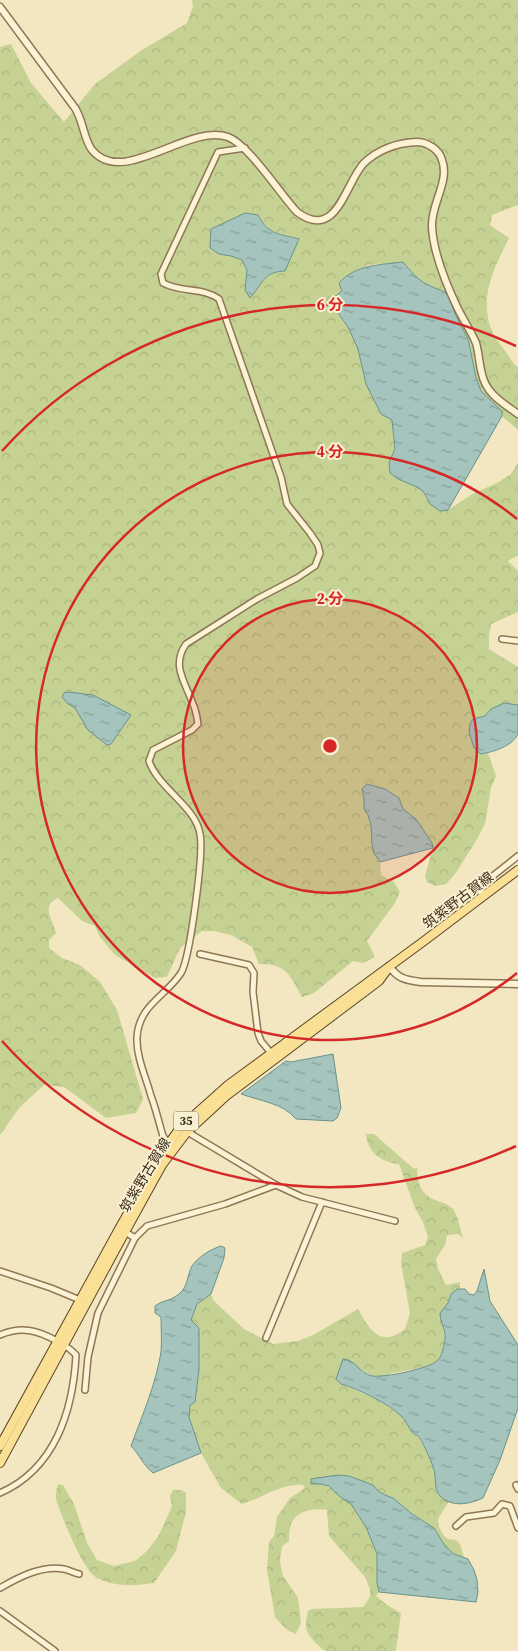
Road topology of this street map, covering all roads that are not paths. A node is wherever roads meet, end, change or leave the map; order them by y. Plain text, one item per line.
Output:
1 (0, 7) edge
2 (245, 148) junction
3 (518, 414) edge
4 (502, 639) dead end
5 (518, 642) edge
6 (518, 856) edge
7 (518, 870) edge
8 (482, 898) junction
9 (200, 954) dead end
10 (389, 966) junction
11 (518, 984) edge
12 (271, 1053) junction
13 (183, 1130) junction
14 (171, 1146) junction
15 (276, 1185) junction
16 (322, 1202) junction
17 (395, 1221) dead end
18 (122, 1230) junction
19 (135, 1238) junction
20 (0, 1270) edge
21 (80, 1300) junction
22 (0, 1335) edge
23 (266, 1338) dead end
24 (61, 1343) junction
25 (84, 1390) dead end
26 (1, 1443) edge
27 (0, 1463) edge
28 (0, 1493) edge
29 (456, 1526) dead end
30 (518, 1528) edge
31 (79, 1574) dead end
32 (0, 1588) edge
33 (0, 1611) edge
34 (55, 1651) edge

1 - 2 street
2 - 3 street
2 - 14 street
4 - 5 street
6 - 8 street
7 - 8 main road, 筑紫野古賀線 / 35
8 - 10 main road, 筑紫野古賀線 / 35
9 - 12 street
10 - 11 street
10 - 12 main road, 筑紫野古賀線 / 35
10 - 13 main road, 筑紫野古賀線 / 35
12 - 13 main road, 筑紫野古賀線 / 35
13 - 14 main road, 筑紫野古賀線 / 35
13 - 15 street
14 - 18 main road, 筑紫野古賀線 / 35
15 - 16 street
15 - 19 street
16 - 17 street
16 - 23 street
18 - 19 street
18 - 21 main road, 筑紫野古賀線 / 35
18 - 24 main road, 筑紫野古賀線 / 35
19 - 25 street
20 - 21 street
21 - 24 main road, 筑紫野古賀線 / 35
22 - 24 street
24 - 26 main road, 筑紫野古賀線 / 35
24 - 27 main road, 筑紫野古賀線 / 35
24 - 28 street
29 - 30 street
31 - 32 street
33 - 34 street

